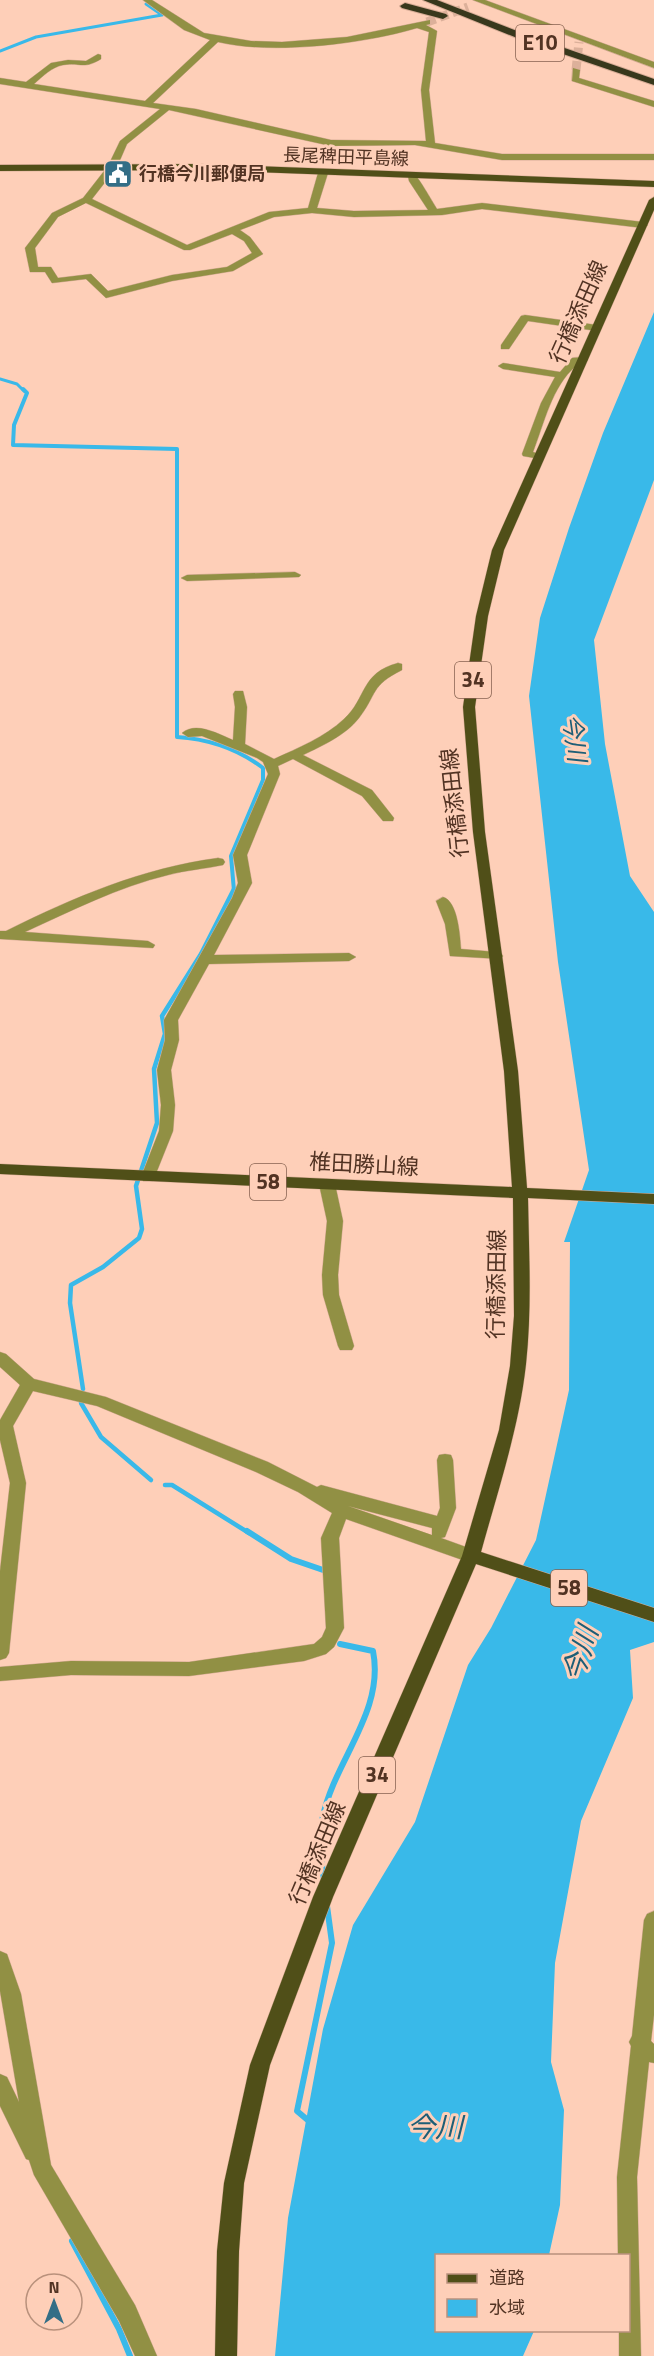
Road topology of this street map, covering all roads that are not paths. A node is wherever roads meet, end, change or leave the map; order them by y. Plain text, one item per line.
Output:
1 (147, 0) edge
2 (428, 0) edge
3 (446, 0) edge
4 (479, 1) edge
5 (405, 6) dead end
6 (468, 7) tunnel mouth
7 (216, 39) junction
8 (98, 57) dead end
9 (654, 65) edge
10 (611, 68) junction
11 (576, 70) dead end
12 (0, 81) edge
13 (654, 82) edge
14 (27, 86) junction
15 (147, 104) junction
16 (654, 104) edge
17 (168, 107) junction
18 (431, 144) junction
19 (654, 157) edge
20 (112, 167) junction
21 (0, 168) edge
22 (323, 173) junction
23 (413, 176) junction
24 (654, 184) edge
25 (86, 200) junction
26 (654, 200) edge
27 (312, 210) junction
28 (434, 212) junction
29 (643, 225) junction
30 (233, 230) junction
31 (597, 328) junction
32 (505, 347) dead end
33 (582, 360) junction
34 (503, 366) dead end
35 (561, 375) junction
36 (540, 456) junction
37 (295, 575) dead end
38 (187, 578) dead end
39 (398, 667) dead end
40 (239, 694) dead end
41 (189, 733) dead end
42 (239, 746) junction
43 (296, 756) junction
44 (272, 764) junction
45 (388, 818) dead end
46 (218, 862) dead end
47 (443, 901) dead end
48 (6, 935) edge
49 (148, 945) dead end
50 (496, 956) junction
51 (349, 957) dead end
52 (207, 960) junction
53 (0, 1169) edge
54 (148, 1177) junction
55 (327, 1184) junction
56 (528, 1194) junction
57 (654, 1199) edge
58 (346, 1346) dead end
59 (0, 1358) edge
60 (29, 1384) junction
61 (445, 1460) dead end
62 (304, 1487) junction
63 (341, 1510) junction
64 (443, 1524) junction
65 (433, 1542) junction
66 (478, 1558) junction
67 (654, 1615) edge
68 (0, 1653) edge
69 (0, 1674) edge
70 (654, 1920) edge
71 (0, 1960) edge
72 (647, 2048) edge
73 (0, 2084) edge
74 (41, 2168) junction
75 (628, 2254) edge
76 (630, 2332) edge
77 (146, 2356) edge
78 (226, 2356) edge
79 (630, 2356) edge

1 - 7 street
2 - 10 highway, E10
3 - 10 highway
4 - 6 street
4 - 9 street
5 - 10 highway
7 - 15 street
7 - 18 street
8 - 14 street
10 - 13 highway, E10
11 - 16 street
12 - 14 street
14 - 15 street
15 - 17 street
17 - 18 street
17 - 20 street
18 - 19 street
20 - 21 main road, 長尾稗田平島線
20 - 22 main road, 長尾稗田平島線
20 - 25 street
22 - 23 main road, 長尾稗田平島線
22 - 27 street
23 - 24 main road, 長尾稗田平島線
23 - 28 street
25 - 30 street
25 - 30 street
26 - 29 main road, 行橋添田線 / 34
27 - 28 street
27 - 30 street
28 - 29 street
29 - 31 main road, 行橋添田線 / 34
31 - 32 street
31 - 33 main road, 行橋添田線 / 34
33 - 35 street
33 - 36 main road, 行橋添田線 / 34
34 - 35 street
35 - 36 street
36 - 50 main road, 行橋添田線 / 34
37 - 38 street
39 - 43 street
40 - 42 street
41 - 42 street
42 - 44 street
43 - 44 street
43 - 45 street
44 - 52 street
46 - 48 street
47 - 50 street
48 - 49 street
50 - 56 main road, 行橋添田線 / 34
51 - 52 street
52 - 54 street
53 - 54 main road, 椎田勝山線 / 58
54 - 55 main road, 椎田勝山線 / 58
55 - 56 main road, 椎田勝山線 / 58
55 - 58 street
56 - 57 main road, 椎田勝山線 / 58
56 - 66 main road, 行橋添田線 / 34
59 - 60 street
60 - 62 street
60 - 68 street
61 - 64 street
62 - 63 street
62 - 64 street
63 - 65 street
63 - 69 street
64 - 65 street
65 - 66 street
66 - 67 main road, 58
66 - 78 main road, 行橋添田線 / 34
70 - 72 street
71 - 74 street
72 - 75 street
73 - 74 street
74 - 77 street
76 - 79 street

